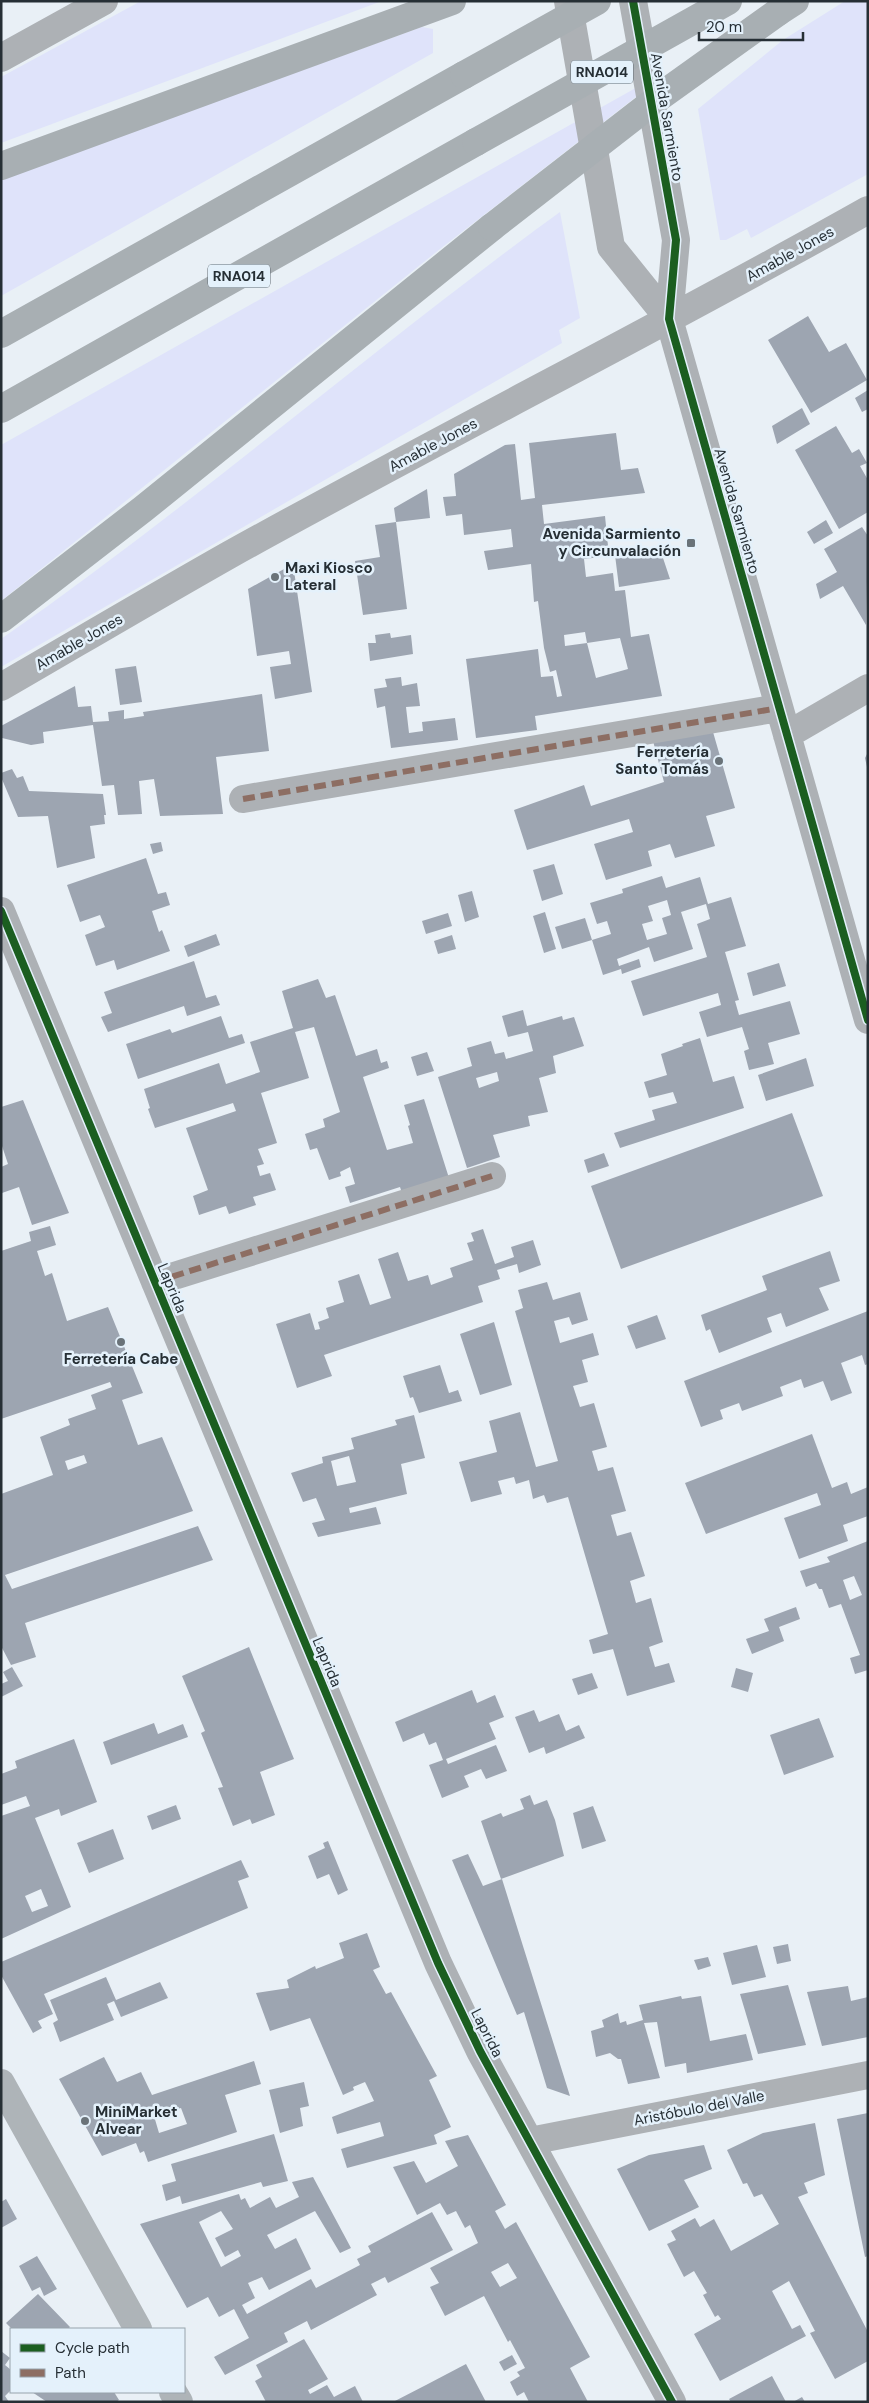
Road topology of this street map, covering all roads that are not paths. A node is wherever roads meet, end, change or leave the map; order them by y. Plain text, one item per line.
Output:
1 (104, 1) edge
2 (452, 1) edge
3 (568, 1) edge
4 (597, 1) edge
5 (633, 1) edge
6 (728, 1) edge
7 (786, 7) edge
8 (1, 58) edge
9 (1, 166) edge
10 (868, 210) edge
11 (669, 319) junction
12 (1, 334) edge
13 (1, 409) edge
14 (1, 619) edge
15 (1, 687) edge
16 (868, 688) edge
17 (779, 708) junction
18 (787, 735) junction
19 (243, 798) dead end
20 (1, 911) edge
21 (868, 1020) edge
22 (492, 1176) dead end
23 (155, 1282) junction
24 (868, 2075) edge
25 (1, 2083) edge
26 (530, 2141) junction
27 (137, 2328) edge
28 (672, 2402) edge

1 - 8 street
2 - 9 highway
3 - 11 street, Avenida Sarmiento
4 - 12 highway, bridge
5 - 11 street, Avenida Sarmiento
6 - 13 highway, RNA014, bridge
7 - 14 highway, bridge
10 - 11 street, Amable Jones
11 - 15 street, Amable Jones
11 - 17 street, Avenida Sarmiento
16 - 18 street
17 - 18 street, Avenida Sarmiento
17 - 19 street
18 - 21 street, Avenida Sarmiento
20 - 23 street, Laprida
22 - 23 street
23 - 26 street, Laprida
24 - 26 street, Aristóbulo del Valle
25 - 27 main road
26 - 28 street, Laprida

